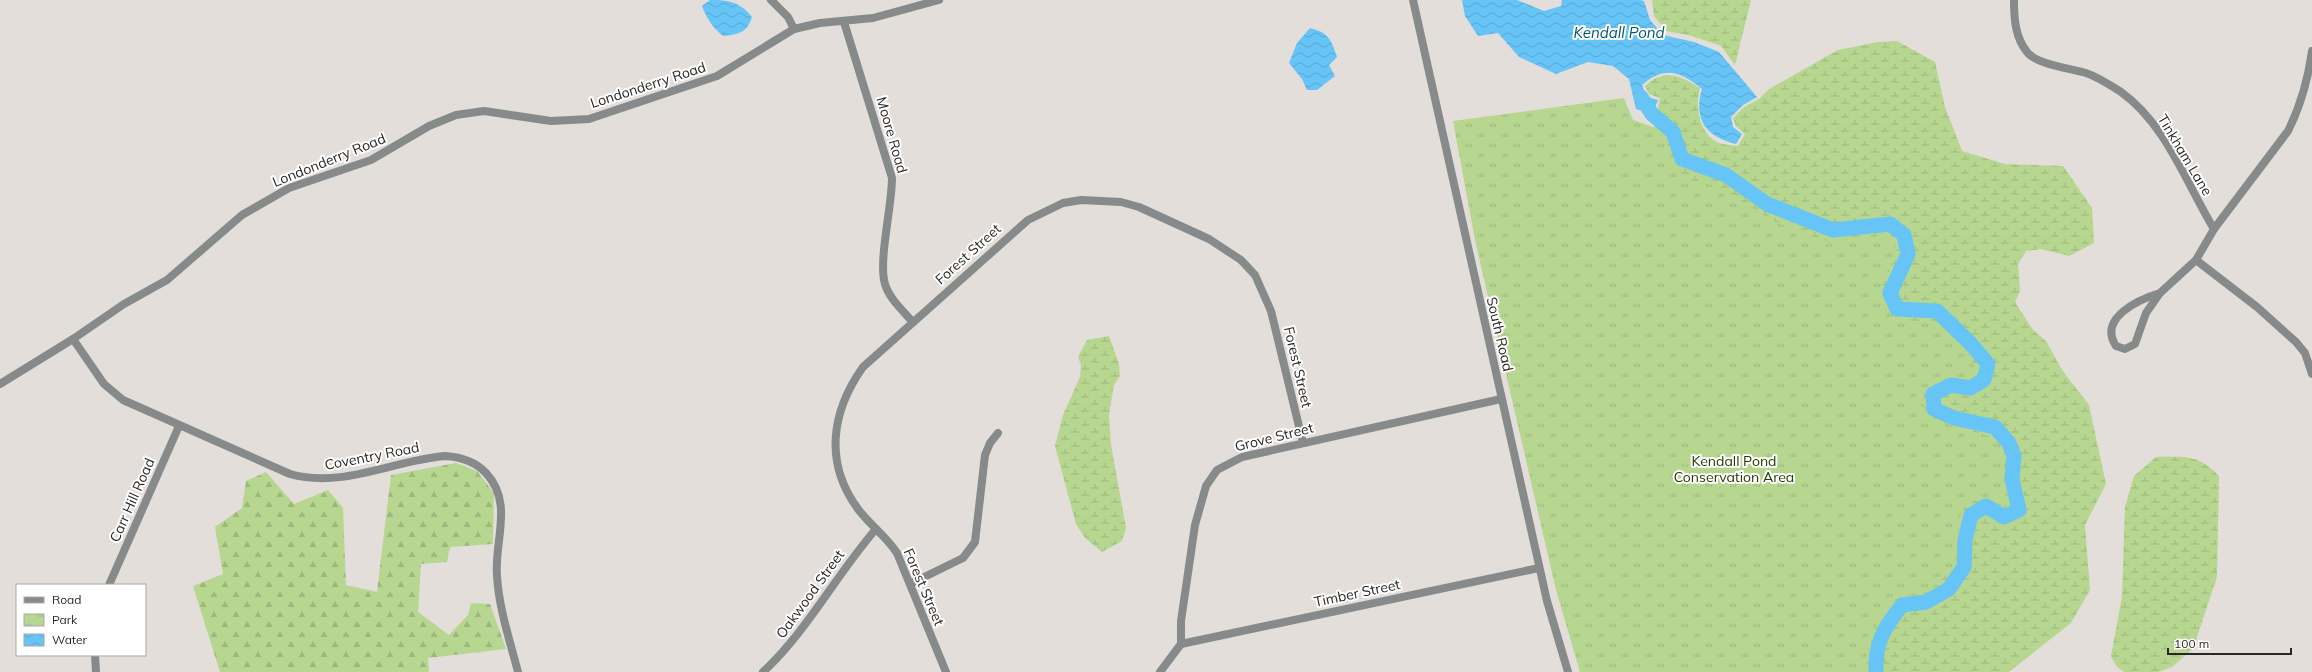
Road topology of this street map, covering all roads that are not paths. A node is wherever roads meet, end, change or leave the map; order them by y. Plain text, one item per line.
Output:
1 (771, 0) edge
2 (939, 0) edge
3 (1413, 0) edge
4 (2014, 0) edge
5 (844, 22) junction
6 (794, 29) junction
7 (2312, 51) edge
8 (2214, 229) junction
9 (2196, 260) junction
10 (2160, 293) junction
11 (912, 321) junction
12 (73, 339) junction
13 (2312, 374) edge
14 (0, 384) edge
15 (1501, 399) junction
16 (180, 426) junction
17 (998, 433) dead end
18 (1303, 443) junction
19 (876, 529) junction
20 (1539, 568) junction
21 (108, 584) edge
22 (910, 584) junction
23 (1181, 644) junction
24 (96, 656) edge
25 (96, 672) edge
26 (518, 672) edge
27 (763, 672) edge
28 (946, 672) edge
29 (1160, 672) edge
30 (1568, 672) edge

1 - 6 street
2 - 5 street, Londonderry Road
3 - 15 street, South Road
4 - 8 street, Tinkham Lane
5 - 6 street, Londonderry Road
5 - 11 street, Moore Road
6 - 12 street, Londonderry Road
7 - 8 street
8 - 9 street
9 - 10 street
9 - 13 street
10 - 10 street
11 - 18 street, Forest Street
11 - 19 street, Forest Street
12 - 14 street, Londonderry Road
12 - 16 street, Coventry Road
15 - 18 street, Grove Street
15 - 20 street, South Road
16 - 21 street, Carr Hill Road
16 - 26 street, Coventry Road
17 - 22 street
18 - 23 street, Grove Street
19 - 22 street, Forest Street
19 - 27 street, Oakwood Street
20 - 23 street, Timber Street
20 - 30 street, South Road
22 - 28 street, Forest Street
23 - 29 street
24 - 25 street

